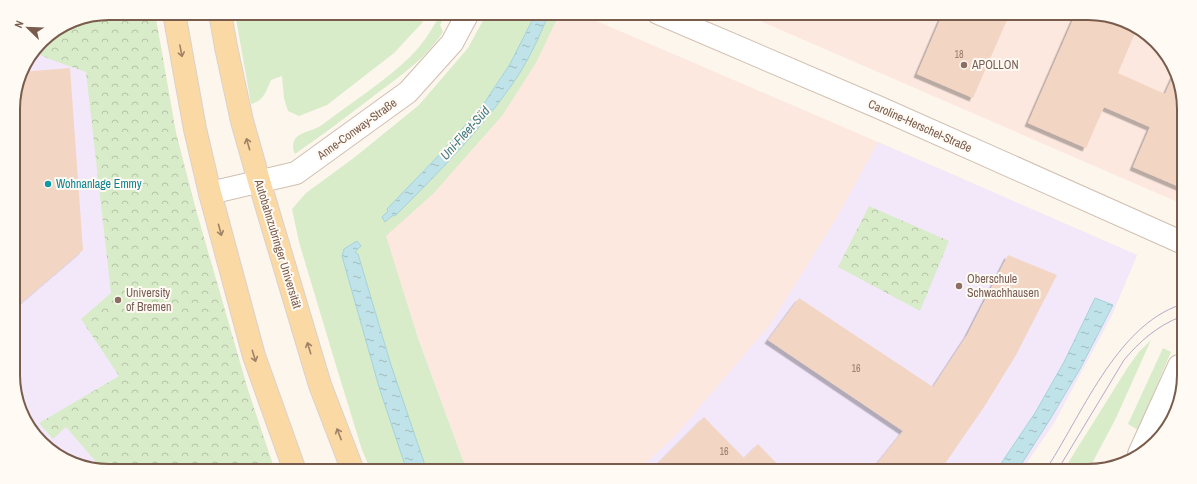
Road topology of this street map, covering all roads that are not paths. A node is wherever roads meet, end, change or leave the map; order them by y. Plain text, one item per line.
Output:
1 (175, 20) edge
2 (221, 20) edge
3 (464, 20) edge
4 (674, 20) edge
5 (259, 181) junction
6 (210, 193) junction
7 (1177, 240) edge
8 (1177, 370) edge
9 (1143, 445) edge
10 (293, 464) edge
11 (350, 464) edge

1 -> 6 main road
5 -> 2 main road, Autobahnzubringer Universität
3 - 5 street, Anne-Conway-Straße
4 - 7 street, Caroline-Herschel-Straße
5 - 6 street, Anne-Conway-Straße
11 -> 5 main road, Autobahnzubringer Universität
6 -> 10 main road
8 - 9 street

